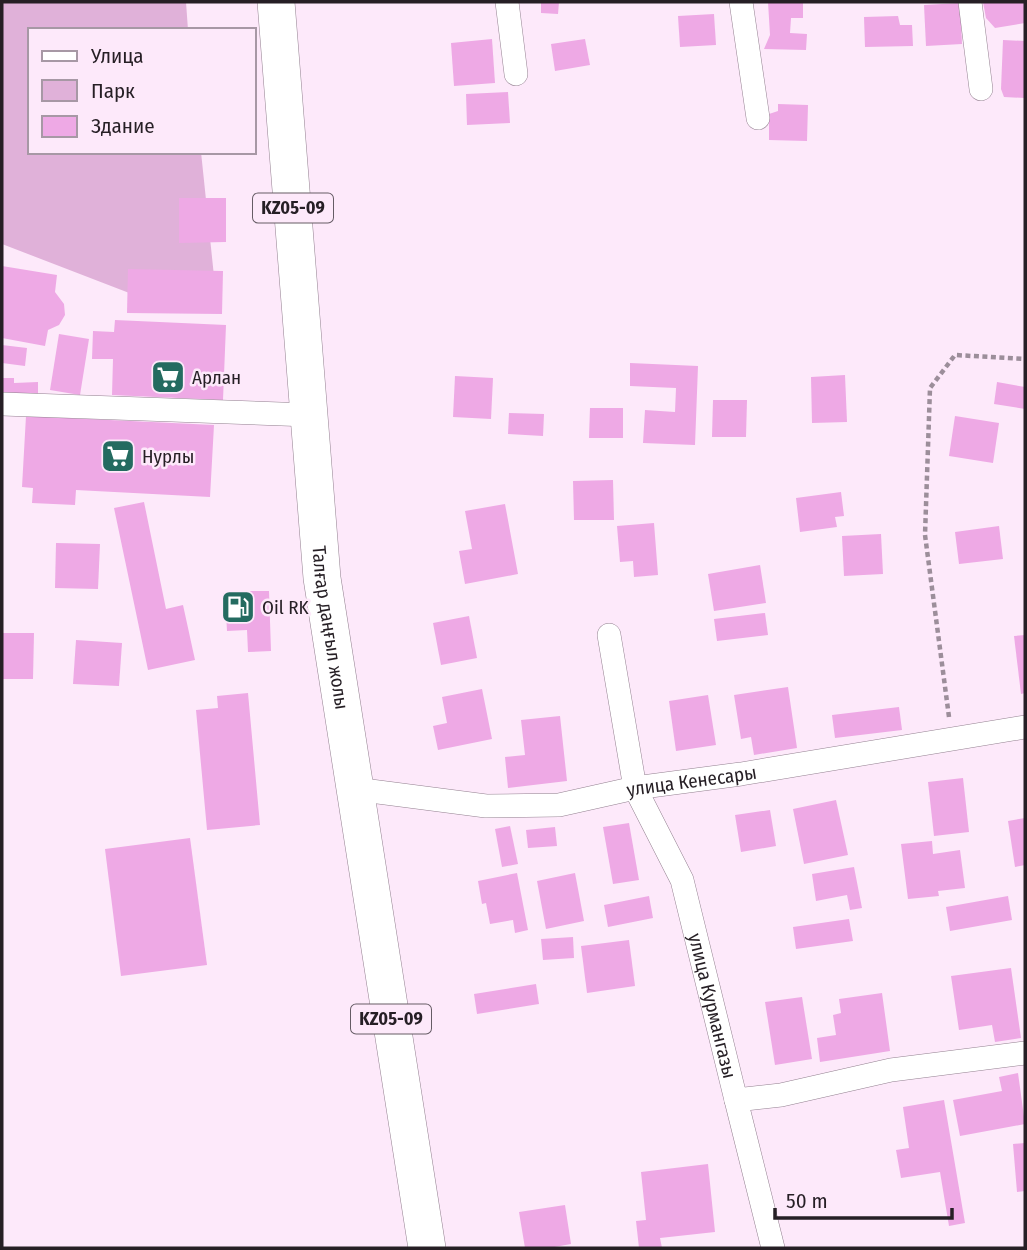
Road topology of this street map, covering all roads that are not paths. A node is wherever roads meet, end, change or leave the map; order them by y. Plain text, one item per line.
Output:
1 (276, 2) edge
2 (507, 2) edge
3 (741, 2) edge
4 (970, 2) edge
5 (516, 74) dead end
6 (981, 89) dead end
7 (758, 118) dead end
8 (2, 404) edge
9 (309, 415) junction
10 (609, 635) dead end
11 (1025, 727) edge
12 (635, 788) junction
13 (355, 789) junction
14 (1025, 1054) edge
15 (736, 1100) junction
16 (427, 1248) edge
17 (773, 1248) edge

1 - 9 main road, Талғар даңғыл жолы / KZ05-09
2 - 5 street
3 - 7 street
4 - 6 street
8 - 9 street
9 - 13 main road, Талғар даңғыл жолы / KZ05-09
10 - 12 street, улица Курмангазы
11 - 12 street, улица Кенесары
12 - 13 street, улица Кенесары
12 - 15 street, улица Курмангазы
13 - 16 main road, Талғар даңғыл жолы / KZ05-09
14 - 15 street, улица Курмангазы
15 - 17 street

